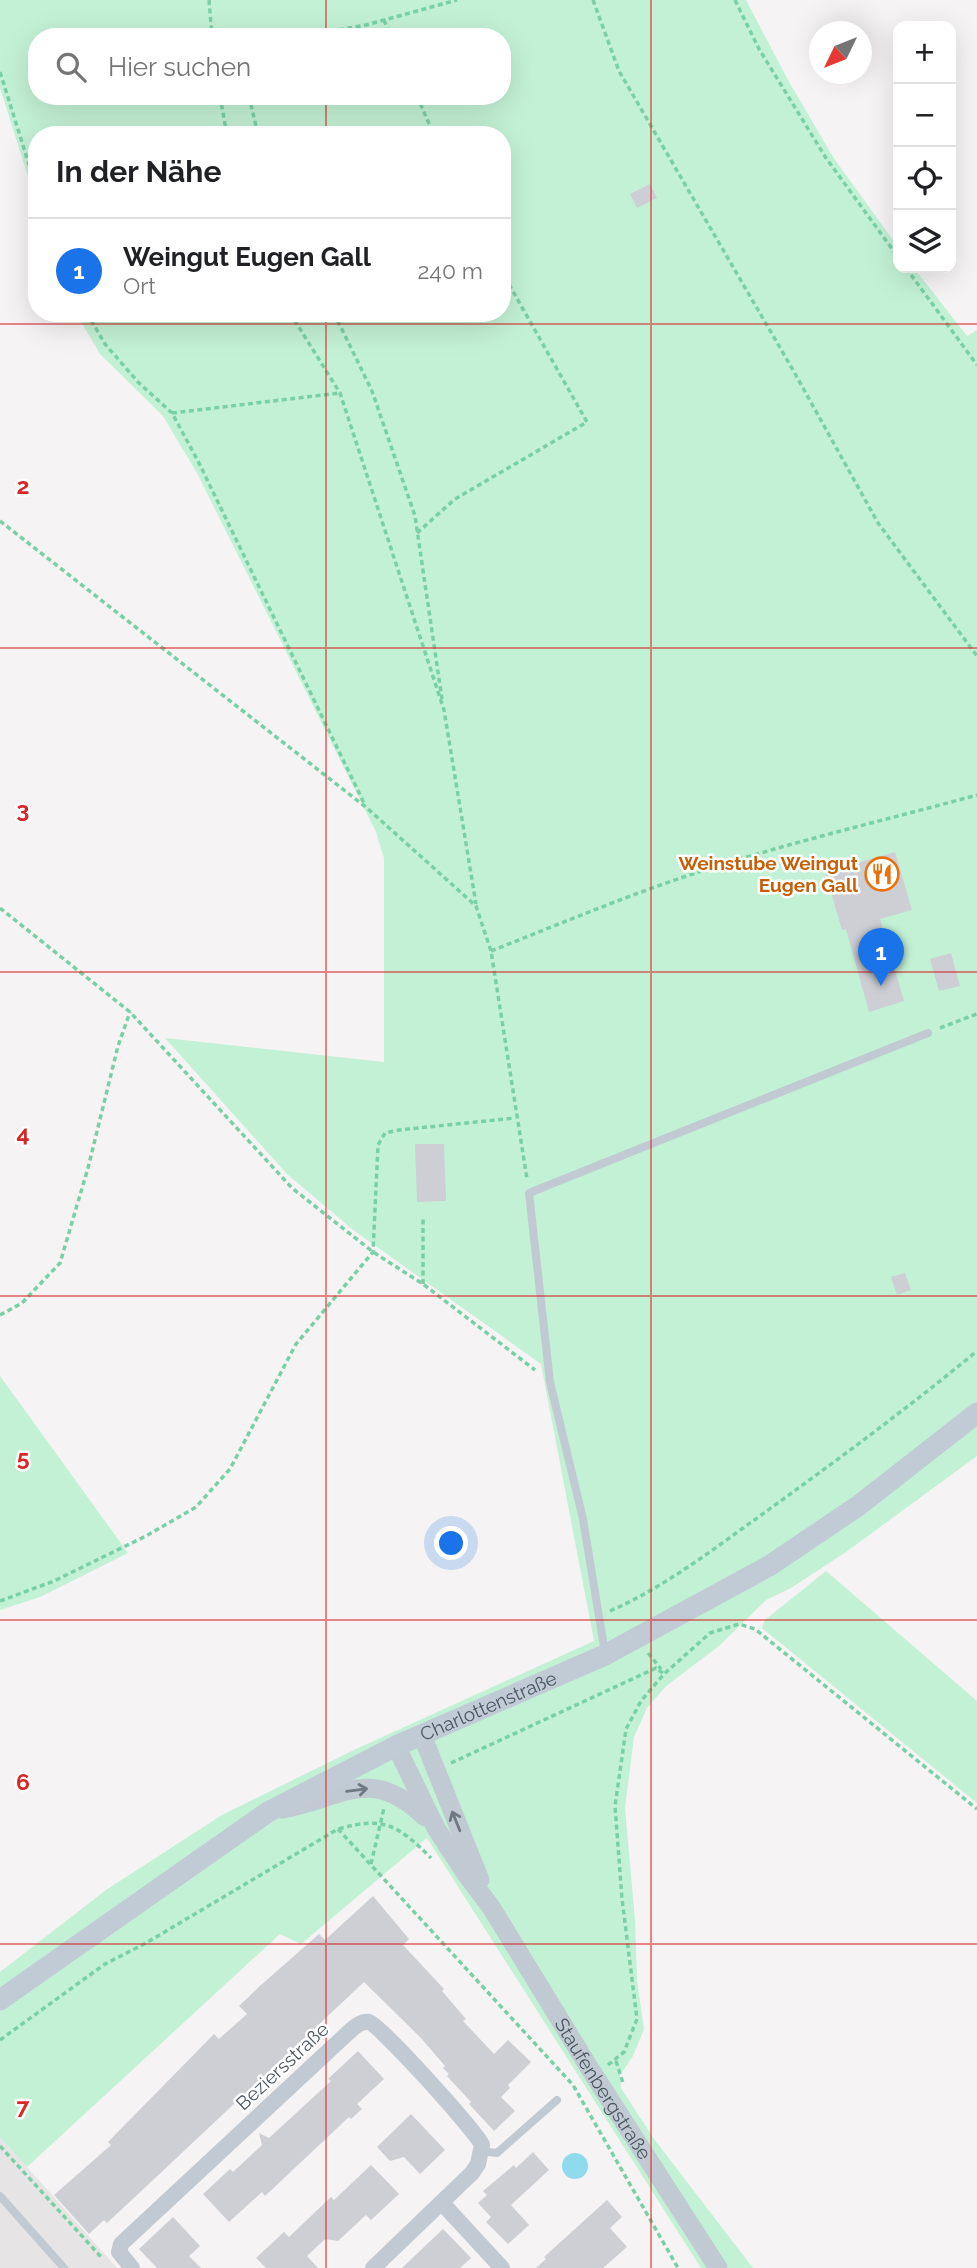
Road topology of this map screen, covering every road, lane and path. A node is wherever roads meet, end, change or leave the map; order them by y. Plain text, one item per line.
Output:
1 (208, 0) edge
2 (457, 0) edge
3 (593, 0) edge
4 (735, 0) edge
5 (384, 20) junction
6 (211, 28) edge
7 (343, 28) edge
8 (387, 28) edge
9 (0, 72) edge
10 (222, 105) edge
11 (251, 105) edge
12 (421, 105) edge
13 (225, 126) edge
14 (256, 126) edge
15 (430, 126) edge
16 (28, 161) edge
17 (893, 250) edge
18 (910, 273) edge
19 (511, 288) edge
20 (92, 322) edge
21 (296, 322) edge
22 (338, 322) edge
23 (977, 365) edge
24 (340, 393) junction
25 (172, 413) junction
26 (0, 521) edge
27 (417, 533) junction
28 (977, 656) edge
29 (444, 710) junction
30 (977, 795) edge
31 (367, 808) junction
32 (476, 906) junction
33 (0, 908) edge
34 (491, 951) junction
35 (130, 1012) junction
36 (977, 1014) edge
37 (928, 1033) joint
38 (516, 1118) junction
39 (529, 1193) junction
40 (423, 1218) dead end
41 (373, 1252) junction
42 (423, 1284) junction
43 (0, 1315) edge
44 (977, 1351) edge
45 (550, 1382) junction
46 (977, 1413) edge
47 (0, 1601) edge
48 (599, 1616) junction
49 (605, 1655) junction
50 (664, 1674) junction
51 (422, 1735) junction
52 (396, 1746) junction
53 (443, 1767) dead end
54 (977, 1809) edge
55 (268, 1812) junction
56 (380, 1822) junction
57 (436, 1828) junction
58 (338, 1829) junction
59 (371, 1864) junction
60 (439, 1868) dead end
61 (491, 1906) junction
62 (0, 2000) edge
63 (0, 2040) edge
64 (592, 2073) junction
65 (573, 2085) junction
66 (557, 2100) joint
67 (0, 2146) edge
68 (481, 2151) junction
69 (0, 2196) edge
70 (442, 2203) junction
71 (105, 2262) dead end
72 (64, 2268) edge
73 (131, 2268) edge
74 (373, 2268) edge
75 (502, 2268) edge
76 (678, 2268) edge
77 (718, 2268) edge

1 - 6 path
2 - 5 path
3 - 28 path
4 - 17 path
5 - 7 path
5 - 8 path
9 - 16 path
10 - 13 path
11 - 14 path
12 - 15 path
18 - 23 path
19 - 27 path
20 - 25 path
21 - 24 path
22 - 27 path
24 - 25 path
24 - 29 path
25 - 31 path
26 - 31 path
27 - 29 path
29 - 32 path
30 - 34 path
31 - 32 path
32 - 34 path
33 - 35 path
34 - 38 path
35 - 41 path
35 - 43 path
36 - 37 path
37 - 39 lane
38 - 39 path
38 - 41 path
39 - 45 lane
40 - 42 path
41 - 42 path
41 - 47 path
42 - 45 path
44 - 48 path
45 - 48 lane
46 - 49 main road, Charlottenstraße
48 - 49 lane
49 - 51 main road, Charlottenstraße
50 - 53 path
50 - 54 path
50 - 64 path
51 - 52 main road, Charlottenstraße
61 -> 51 street, Staufenbergstraße
52 - 55 main road, Charlottenstraße
52 - 57 street, Staufenbergstraße
55 -> 57 street, Staufenbergstraße
55 - 62 main road, Charlottenstraße
56 - 58 path
56 - 59 path
56 - 60 path
57 - 61 street, Staufenbergstraße
58 - 59 path
58 - 63 path
59 - 65 path
61 - 64 street, Staufenbergstraße
64 - 65 path
64 - 77 street, Staufenbergstraße
65 - 66 path
65 - 76 path
66 - 68 lane
67 - 71 path
68 - 70 street
68 - 73 street, Beziersstraße
69 - 72 lane
70 - 74 street
70 - 75 street

